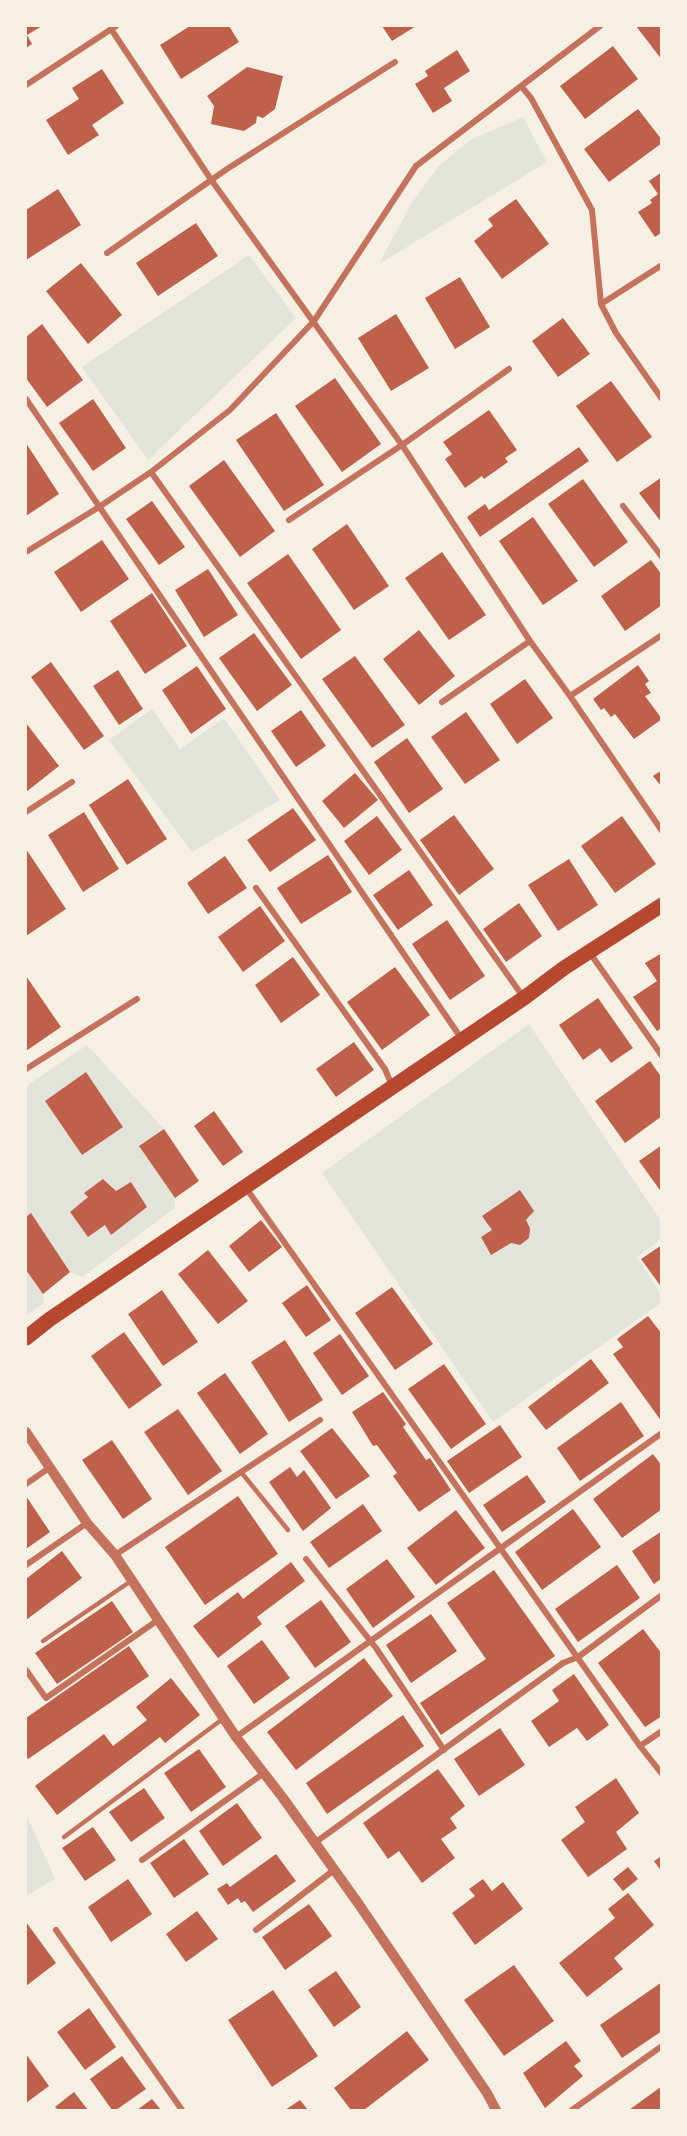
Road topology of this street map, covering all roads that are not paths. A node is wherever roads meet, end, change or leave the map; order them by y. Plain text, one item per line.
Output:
1 (600, 26) edge
2 (114, 27) edge
3 (395, 62) dead end
4 (26, 85) edge
5 (521, 86) junction
6 (212, 181) junction
7 (107, 253) dead end
8 (662, 265) edge
9 (601, 304) junction
10 (314, 321) junction
11 (509, 369) dead end
12 (26, 399) edge
13 (662, 399) edge
14 (402, 446) junction
15 (151, 472) junction
16 (623, 506) dead end
17 (99, 507) junction
18 (289, 520) dead end
19 (26, 552) edge
20 (662, 557) edge
21 (662, 635) edge
22 (530, 641) junction
23 (570, 696) junction
24 (442, 702) dead end
25 (72, 782) dead end
26 (26, 812) edge
27 (662, 831) edge
28 (256, 888) dead end
29 (662, 905) edge
30 (590, 952) junction
31 (524, 998) junction
32 (137, 999) dead end
33 (462, 1039) junction
34 (662, 1056) edge
35 (26, 1069) edge
36 (392, 1087) junction
37 (244, 1185) junction
38 (26, 1338) edge
39 (320, 1419) dead end
40 (26, 1432) edge
41 (662, 1433) edge
42 (49, 1468) junction
43 (241, 1472) junction
44 (26, 1484) edge
45 (87, 1523) junction
46 (288, 1530) dead end
47 (501, 1549) junction
48 (115, 1555) junction
49 (306, 1559) dead end
50 (26, 1565) edge
51 (131, 1581) junction
52 (662, 1595) edge
53 (158, 1620) junction
54 (43, 1641) dead end
55 (371, 1642) junction
56 (578, 1657) junction
57 (26, 1670) edge
58 (224, 1718) junction
59 (662, 1731) edge
60 (236, 1737) junction
61 (640, 1746) junction
62 (444, 1750) junction
63 (264, 1773) junction
64 (662, 1774) edge
65 (64, 1837) dead end
66 (316, 1842) junction
67 (142, 1860) dead end
68 (334, 1870) junction
69 (57, 1930) dead end
70 (256, 1930) dead end
71 (662, 2046) edge
72 (496, 2108) edge
73 (182, 2110) edge
74 (506, 2110) edge
75 (572, 2110) edge

1 - 5 street
2 - 4 street
2 - 6 street
3 - 6 street
5 - 9 street
5 - 10 street
6 - 7 street
6 - 10 street
8 - 9 street
9 - 13 street
10 - 14 street
10 - 15 street
11 - 14 street
12 - 17 street
14 - 18 street
14 - 22 street
15 - 17 street
15 - 31 street
16 - 20 street
17 - 19 street
17 - 33 street
21 - 23 street
22 - 23 street
22 - 24 street
23 - 27 street
25 - 26 street
28 - 36 street
29 - 30 main road
30 - 31 main road
30 - 34 street
31 - 33 main road
32 - 35 street
33 - 36 main road
36 - 37 main road
37 - 38 main road
37 - 47 street
39 - 43 street
40 - 42 street
41 - 47 street
42 - 44 street
42 - 45 street
43 - 46 lane
43 - 48 street
45 - 48 street
45 - 50 street
47 - 55 street
47 - 56 street
48 - 51 street
49 - 55 street
51 - 53 street
51 - 54 lane
52 - 56 street
53 - 57 street
53 - 58 street
55 - 60 street
55 - 62 street
56 - 61 street
56 - 62 street
58 - 60 street
58 - 65 lane
59 - 61 street
60 - 63 street
61 - 64 street
62 - 66 street
63 - 66 street
63 - 67 street
66 - 68 street
68 - 70 street
68 - 72 street
69 - 73 street
71 - 75 street
72 - 74 street

